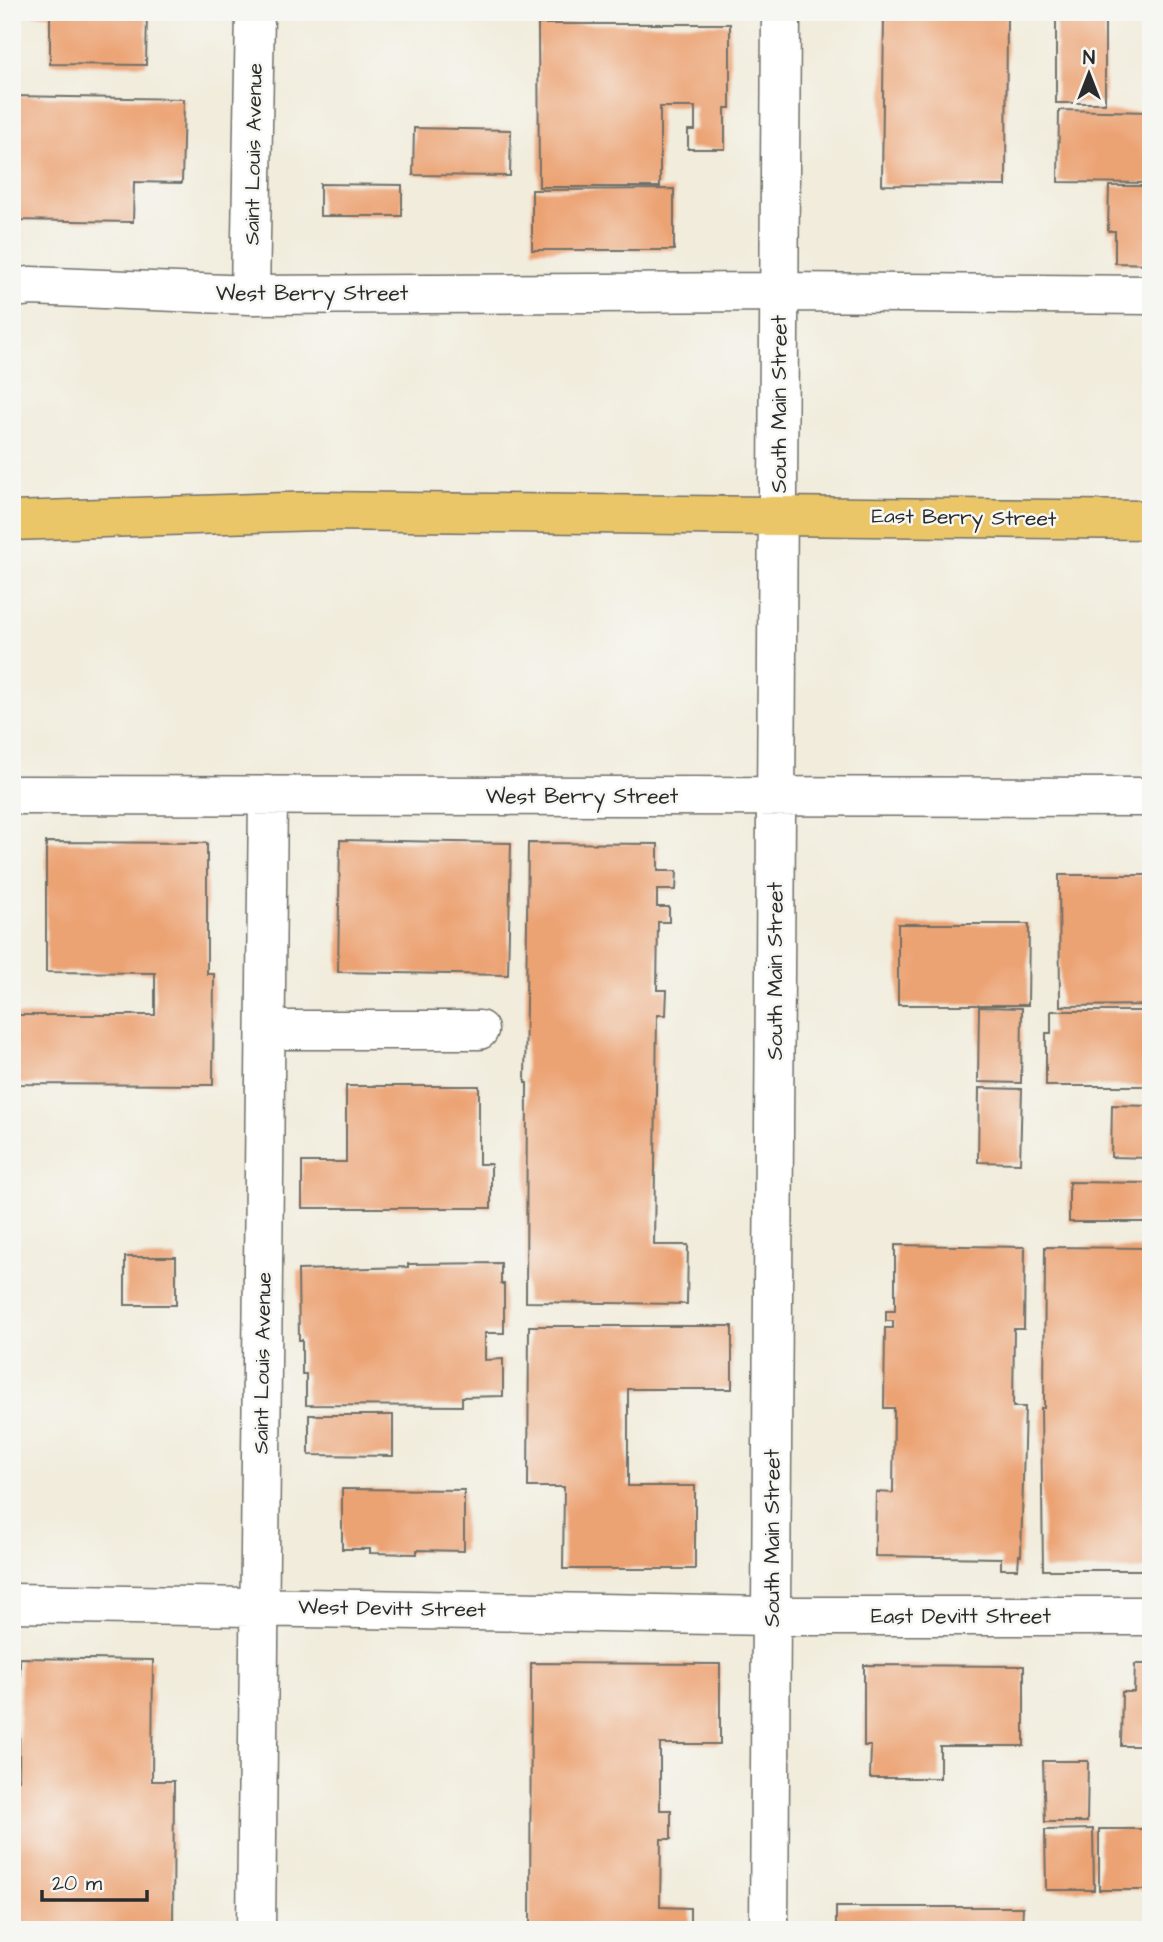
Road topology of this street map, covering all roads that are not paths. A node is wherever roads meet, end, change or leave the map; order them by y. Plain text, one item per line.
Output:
1 (255, 12) edge
2 (781, 12) edge
3 (12, 288) edge
4 (779, 292) junction
5 (250, 295) junction
6 (1151, 295) edge
7 (778, 515) junction
8 (1151, 520) edge
9 (19, 521) edge
10 (12, 795) edge
11 (268, 795) junction
12 (776, 796) junction
13 (1151, 797) edge
14 (266, 1030) junction
15 (478, 1030) dead end
16 (12, 1603) edge
17 (259, 1606) junction
18 (771, 1616) junction
19 (1151, 1616) edge
20 (256, 1930) edge
21 (769, 1930) edge

1 - 5 street, Saint Louis Avenue
2 - 4 street, South Main Street
3 - 5 street, West Berry Street
4 - 5 street, West Berry Street
4 - 6 street
4 - 7 street, South Main Street
7 - 8 main road, East Berry Street
7 - 9 main road
7 - 12 street, South Main Street
10 - 11 street, West Berry Street
11 - 12 street, West Berry Street
11 - 14 street, Saint Louis Avenue
12 - 13 street, West Berry Street
12 - 18 street, South Main Street
14 - 15 street
14 - 17 street, Saint Louis Avenue
16 - 17 street, West Devitt Street
17 - 18 street, West Devitt Street
17 - 20 street, Saint Louis Avenue
18 - 19 street, East Devitt Street
18 - 21 street, South Main Street

